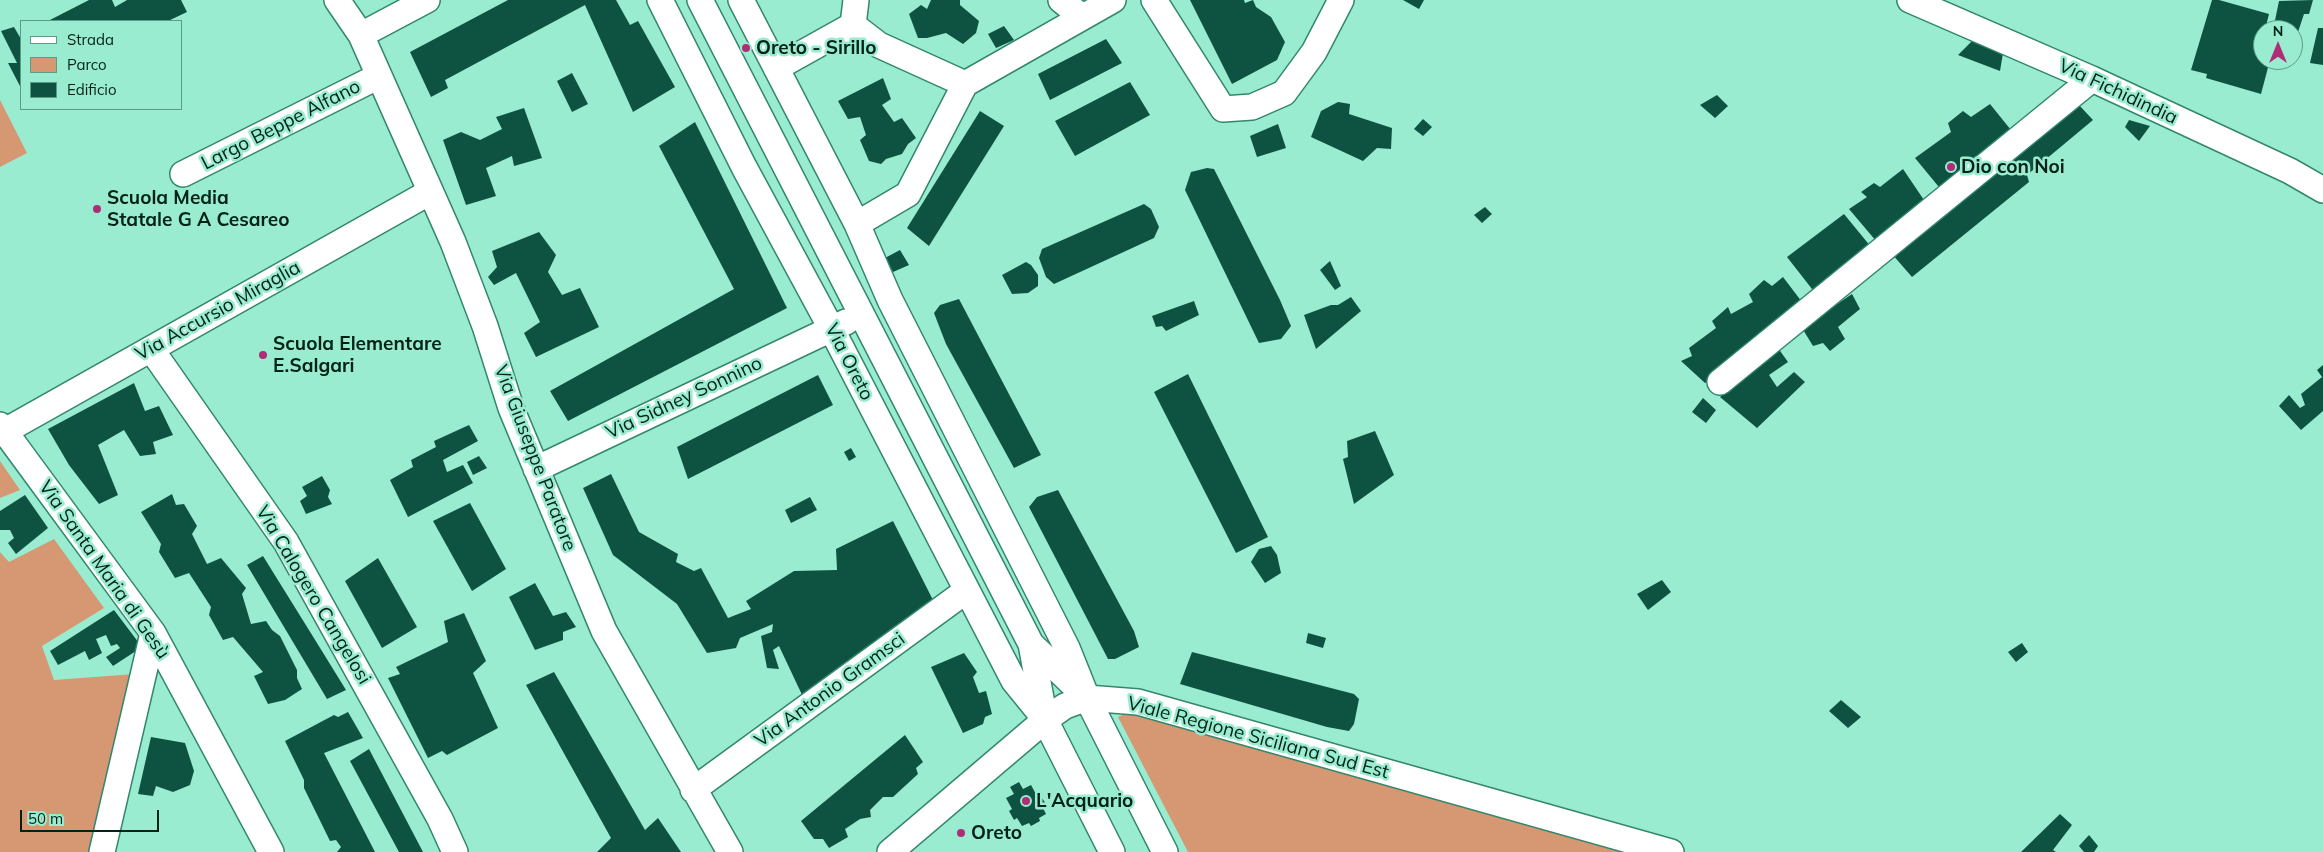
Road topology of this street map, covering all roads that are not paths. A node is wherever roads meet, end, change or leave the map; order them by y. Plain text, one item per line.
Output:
1 (337, 0) edge
2 (427, 0) edge
3 (660, 0) edge
4 (700, 0) edge
5 (741, 0) edge
6 (856, 0) edge
7 (1061, 0) edge
8 (1113, 0) edge
9 (1154, 0) edge
10 (1341, 0) edge
11 (1910, 0) edge
12 (1082, 17) junction
13 (853, 26) junction
14 (361, 35) junction
15 (776, 68) junction
16 (379, 76) junction
17 (2092, 79) junction
18 (965, 84) junction
19 (183, 174) dead end
20 (2323, 190) edge
21 (430, 192) junction
22 (857, 224) junction
23 (890, 300) junction
24 (861, 314) junction
25 (832, 328) junction
26 (151, 349) junction
27 (1720, 382) dead end
28 (2, 428) edge
29 (536, 469) junction
30 (966, 591) junction
31 (153, 633) junction
32 (1031, 644) junction
33 (1087, 698) junction
34 (1045, 720) junction
35 (693, 790) junction
36 (102, 852) edge
37 (271, 852) edge
38 (455, 852) edge
39 (730, 852) edge
40 (890, 852) edge
41 (1112, 852) edge
42 (1165, 852) edge
43 (1671, 852) edge

1 - 14 street, Via Giuseppe Paratore
2 - 14 street
3 - 25 street, Via Oreto
4 - 24 street, Via Oreto
5 - 15 street
6 - 13 street
7 - 12 street
8 - 12 street
9 - 10 street
11 - 17 street, Via Fichidindia
12 - 18 street
13 - 15 street
13 - 18 street
14 - 16 street, Via Giuseppe Paratore
15 - 22 street
16 - 19 street, Largo Beppe Alfano
16 - 21 street, Via Giuseppe Paratore
17 - 20 street, Via Fichidindia
17 - 27 street
18 - 22 street
21 - 26 street, Via Accursio Miraglia
21 - 29 street, Via Giuseppe Paratore
22 - 23 street
23 - 24 street, Via Sidney Sonnino
23 - 33 street
24 - 25 street, Via Sidney Sonnino
24 - 32 street, Via Oreto
25 - 29 street, Via Sidney Sonnino
25 - 30 street, Via Oreto
26 - 28 street, Via Accursio Miraglia
26 - 38 street, Via Calogero Cangelosi
28 - 31 street, Via Santa Maria di Gesù
29 - 35 street, Via Giuseppe Paratore
30 - 34 street, Via Oreto
30 - 35 street, Via Antonio Gramsci
31 - 36 street
31 - 37 street, Via Santa Maria di Gesù
32 - 33 street
32 - 34 street
33 - 34 street, Viale Regione Siciliana Sud Est
33 - 42 street
33 - 43 street, Viale Regione Siciliana Sud Est
34 - 40 street, Viale Regione Siciliana Sud Est
34 - 41 street
35 - 39 street, Via Giuseppe Paratore

